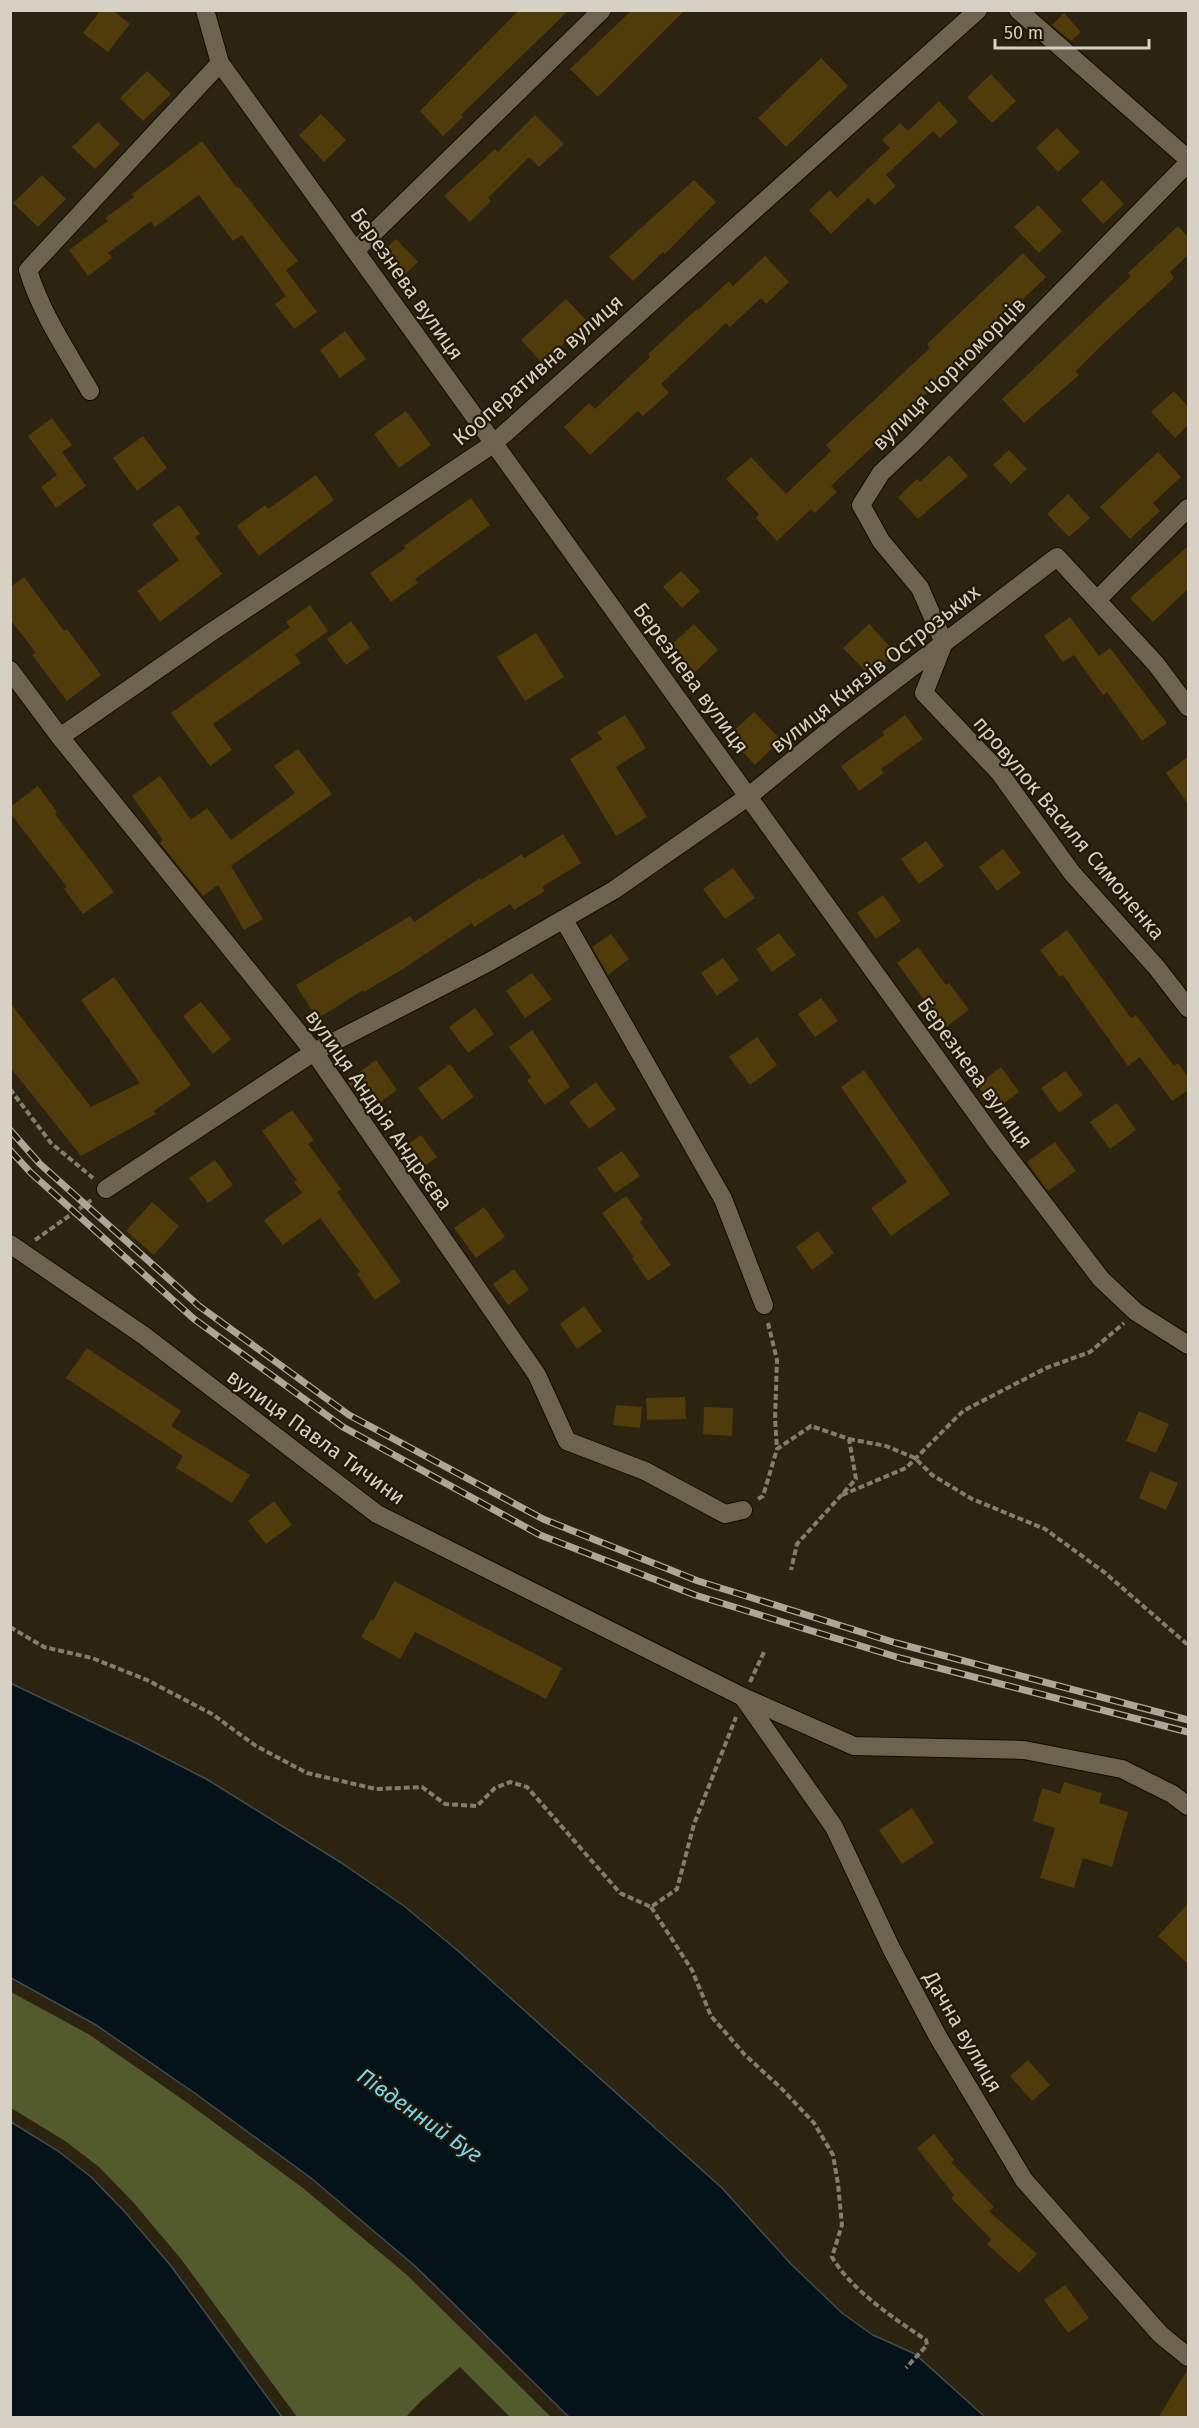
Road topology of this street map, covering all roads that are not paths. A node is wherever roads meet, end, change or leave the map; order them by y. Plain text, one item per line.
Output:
1 (602, 10) edge
2 (978, 10) edge
3 (1018, 10) edge
4 (209, 12) edge
5 (220, 63) junction
6 (1188, 161) edge
7 (356, 250) junction
8 (90, 391) dead end
9 (493, 444) junction
10 (1188, 508) edge
11 (1097, 600) junction
12 (944, 643) junction
13 (10, 670) edge
14 (1188, 707) edge
15 (60, 737) junction
16 (749, 796) junction
17 (564, 920) junction
18 (1188, 1008) edge
19 (314, 1052) junction
20 (106, 1189) road end
21 (15, 1247) edge
22 (764, 1305) road end
23 (1188, 1345) edge
24 (743, 1510) road end
25 (743, 1697) junction
26 (1188, 1806) edge
27 (1188, 2357) edge

1 - 7 street
2 - 9 street, Кооперативна вулиця
3 - 6 street
4 - 5 street, Березнева вулиця
5 - 7 street, Березнева вулиця
5 - 8 street
6 - 12 street, вулиця Чорноморців
7 - 9 street, Березнева вулиця
9 - 15 street, Кооперативна вулиця
9 - 16 street, Березнева вулиця
10 - 11 street
11 - 12 street, вулиця Князів Острозьких
11 - 14 street
12 - 16 street, вулиця Князів Острозьких
12 - 18 street, провулок Василя Симоненка
13 - 15 street, вулиця Андрія Андрєєва
15 - 19 street, вулиця Андрія Андрєєва
16 - 17 street, вулиця Князів Острозьких
16 - 23 street, Березнева вулиця
17 - 19 street, вулиця Князів Острозьких
17 - 22 street
19 - 20 street, вулиця Князів Острозьких
19 - 24 street, вулиця Андрія Андрєєва
21 - 25 street, вулиця Павла Тичини
25 - 26 street, вулиця Павла Тичини
25 - 27 street, Дачна вулиця

